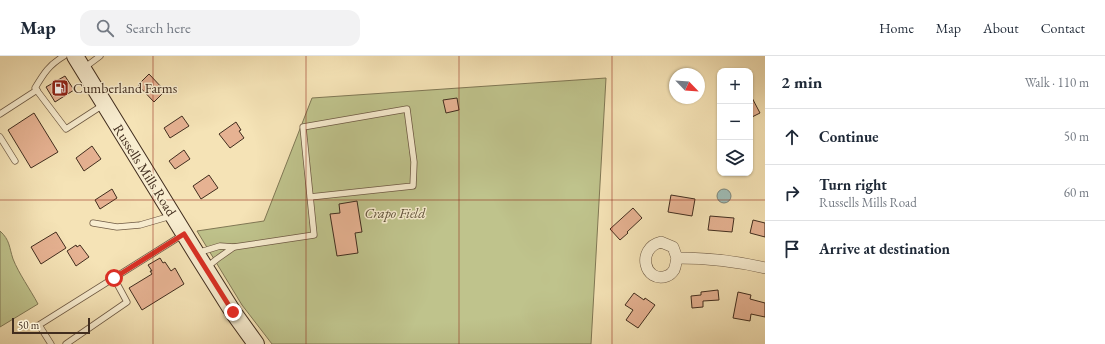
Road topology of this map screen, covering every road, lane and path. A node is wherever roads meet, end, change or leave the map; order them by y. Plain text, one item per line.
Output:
1 (64, 56) edge
2 (100, 56) edge
3 (79, 62) edge
4 (37, 90) junction
5 (104, 104) junction
6 (0, 114) edge
7 (0, 137) edge
8 (15, 161) dead end
9 (310, 197) junction
10 (173, 215) junction
11 (93, 223) dead end
12 (184, 234) junction
13 (234, 247) junction
14 (196, 253) junction
15 (677, 258) dead end
16 (205, 268) junction
17 (765, 268) edge
18 (114, 278) junction
19 (51, 344) edge
20 (66, 344) edge
21 (256, 344) edge

1 - 4 lane
2 - 3 lane
3 - 5 main road, Russells Mills Road
4 - 5 lane
4 - 6 lane
5 - 10 main road, Russells Mills Road
7 - 8 lane
9 - 9 lane
9 - 13 lane
10 - 11 lane
10 - 12 main road, Russells Mills Road
12 - 14 main road, Russells Mills Road
12 - 18 lane
13 - 14 lane
13 - 16 lane
14 - 16 main road, Russells Mills Road
15 - 17 street
16 - 21 main road, Russells Mills Road
18 - 19 lane
18 - 20 lane

